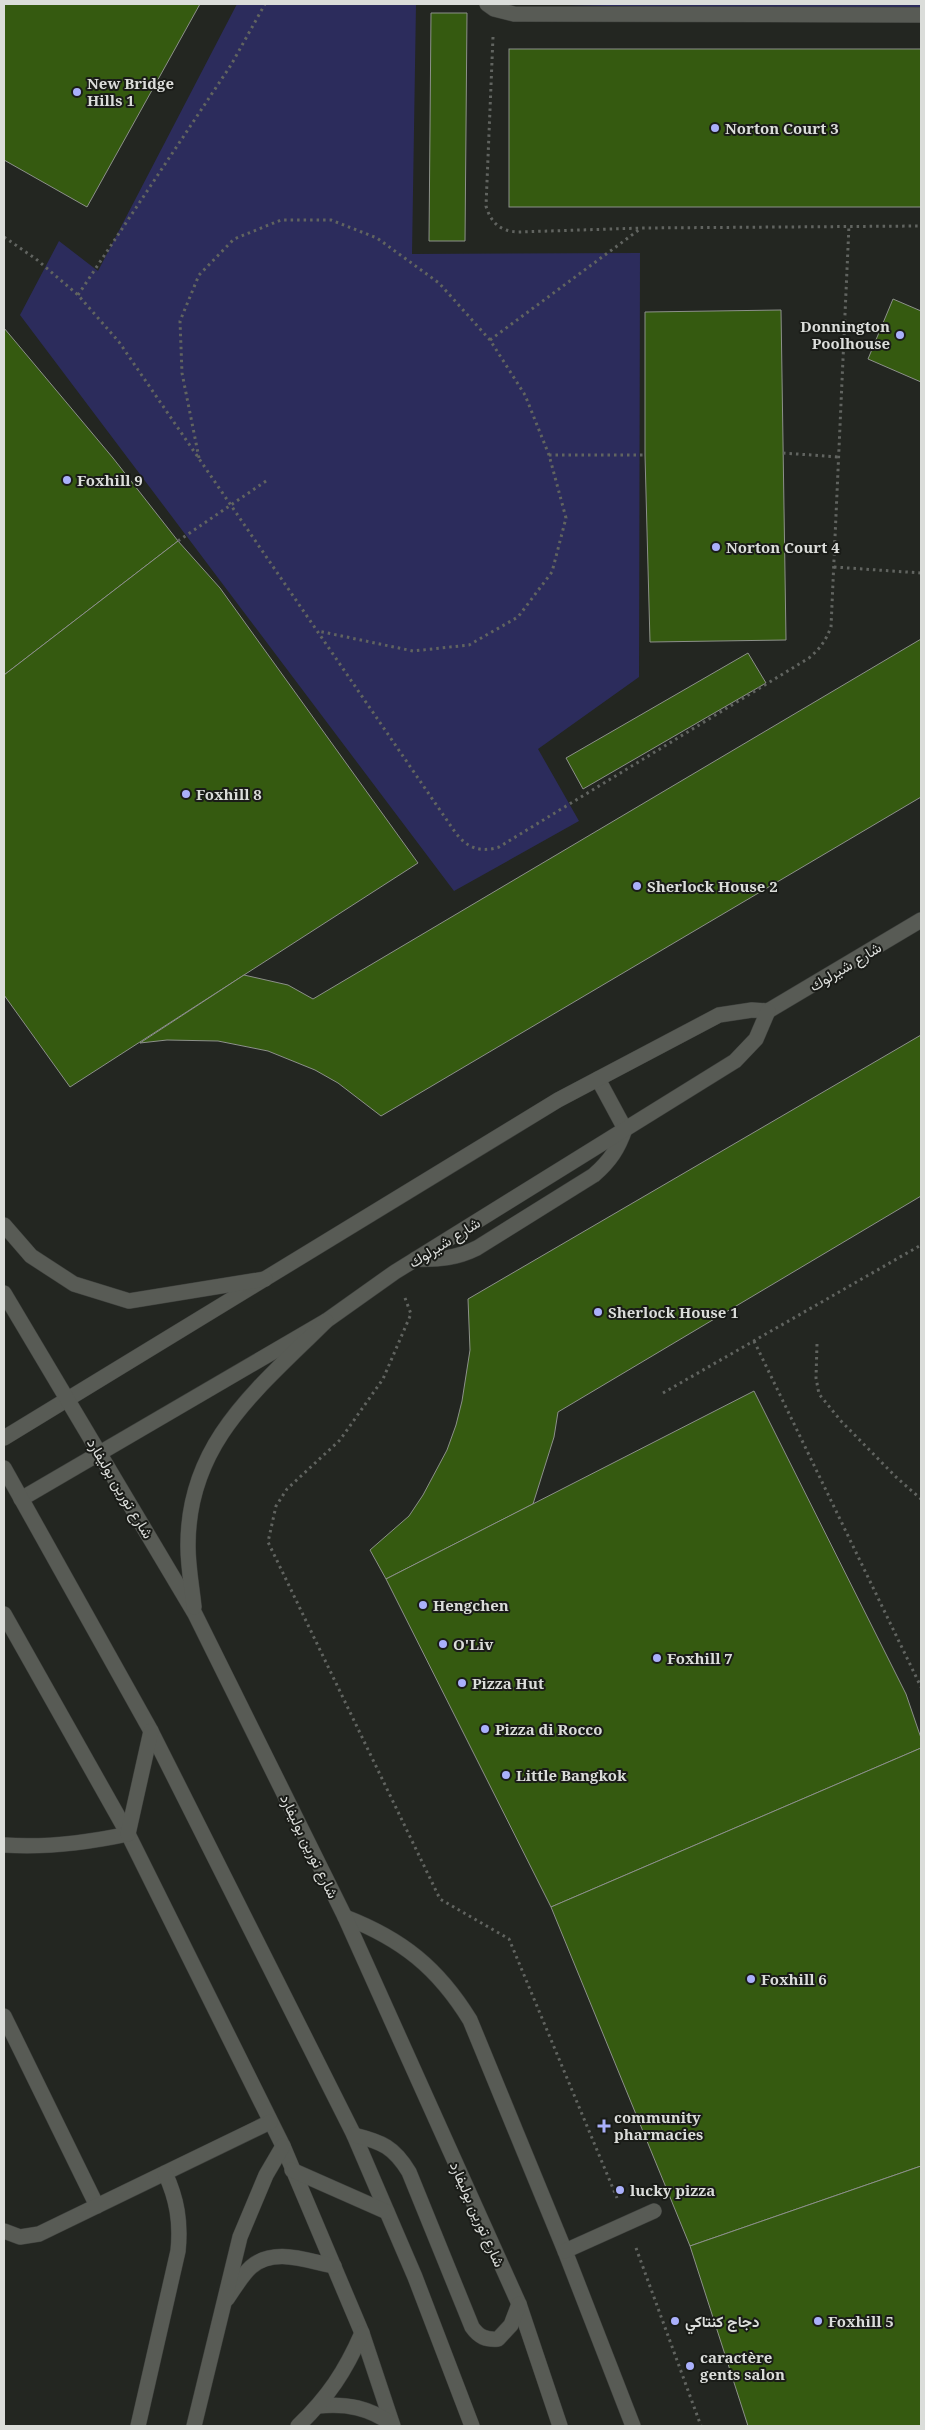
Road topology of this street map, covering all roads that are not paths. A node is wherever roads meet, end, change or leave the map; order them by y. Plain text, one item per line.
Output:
1 (491, 7) edge
2 (921, 15) edge
3 (921, 920) edge
4 (768, 1011) junction
5 (598, 1079) junction
6 (626, 1129) junction
7 (4, 1225) edge
8 (416, 1259) junction
9 (265, 1279) junction
10 (4, 1293) edge
11 (326, 1321) junction
12 (68, 1398) junction
13 (4, 1438) edge
14 (99, 1451) junction
15 (4, 1468) edge
16 (22, 1499) junction
17 (4, 1614) edge
18 (195, 1614) junction
19 (151, 1731) junction
20 (128, 1834) junction
21 (4, 1845) edge
22 (345, 1917) junction
23 (4, 2016) edge
24 (270, 2122) junction
25 (354, 2135) junction
26 (283, 2146) junction
27 (292, 2170) junction
28 (165, 2172) junction
29 (97, 2206) junction
30 (654, 2211) dead end
31 (387, 2212) junction
32 (4, 2231) edge
33 (565, 2251) junction
34 (334, 2266) junction
35 (224, 2302) junction
36 (519, 2304) junction
37 (362, 2333) junction
38 (318, 2406) junction
39 (393, 2425) edge
40 (138, 2426) edge
41 (194, 2426) edge
42 (298, 2426) edge
43 (472, 2426) edge
44 (560, 2426) edge
45 (633, 2426) edge

1 - 2 main road
3 - 4 main road, شارع شيرلوك
4 - 5 main road, شارع شيرلوك
4 - 6 main road, شارع شيرلوك
5 - 6 main road
5 - 9 main road, شارع شيرلوك
6 - 8 main road, شارع شيرلوك
6 - 8 main road
7 - 9 main road
8 - 11 main road, شارع شيرلوك
9 - 12 main road, شارع شيرلوك
10 - 12 main road, شارع تورين بوليفارد
11 - 14 main road, شارع شيرلوك
11 - 18 main road
12 - 13 main road, شارع شيرلوك
12 - 14 main road, شارع تورين بوليفارد
14 - 16 main road, شارع شيرلوك
14 - 18 main road, شارع تورين بوليفارد
15 - 16 main road
16 - 19 main road
17 - 20 main road
18 - 22 main road, شارع تورين بوليفارد
19 - 20 main road
19 - 25 main road
20 - 21 main road
20 - 24 main road
22 - 33 main road
22 - 36 main road, شارع تورين بوليفارد
23 - 29 main road
24 - 26 main road
24 - 28 main road
25 - 31 main road
25 - 36 main road
26 - 27 main road
26 - 35 main road
27 - 31 main road
27 - 34 main road
28 - 29 main road
28 - 40 main road
29 - 32 main road
30 - 33 main road
31 - 43 main road
33 - 45 main road
34 - 35 main road
34 - 37 main road
35 - 41 main road
36 - 44 main road, شارع تورين بوليفارد
37 - 38 main road
37 - 39 main road
38 - 39 main road
38 - 42 main road

